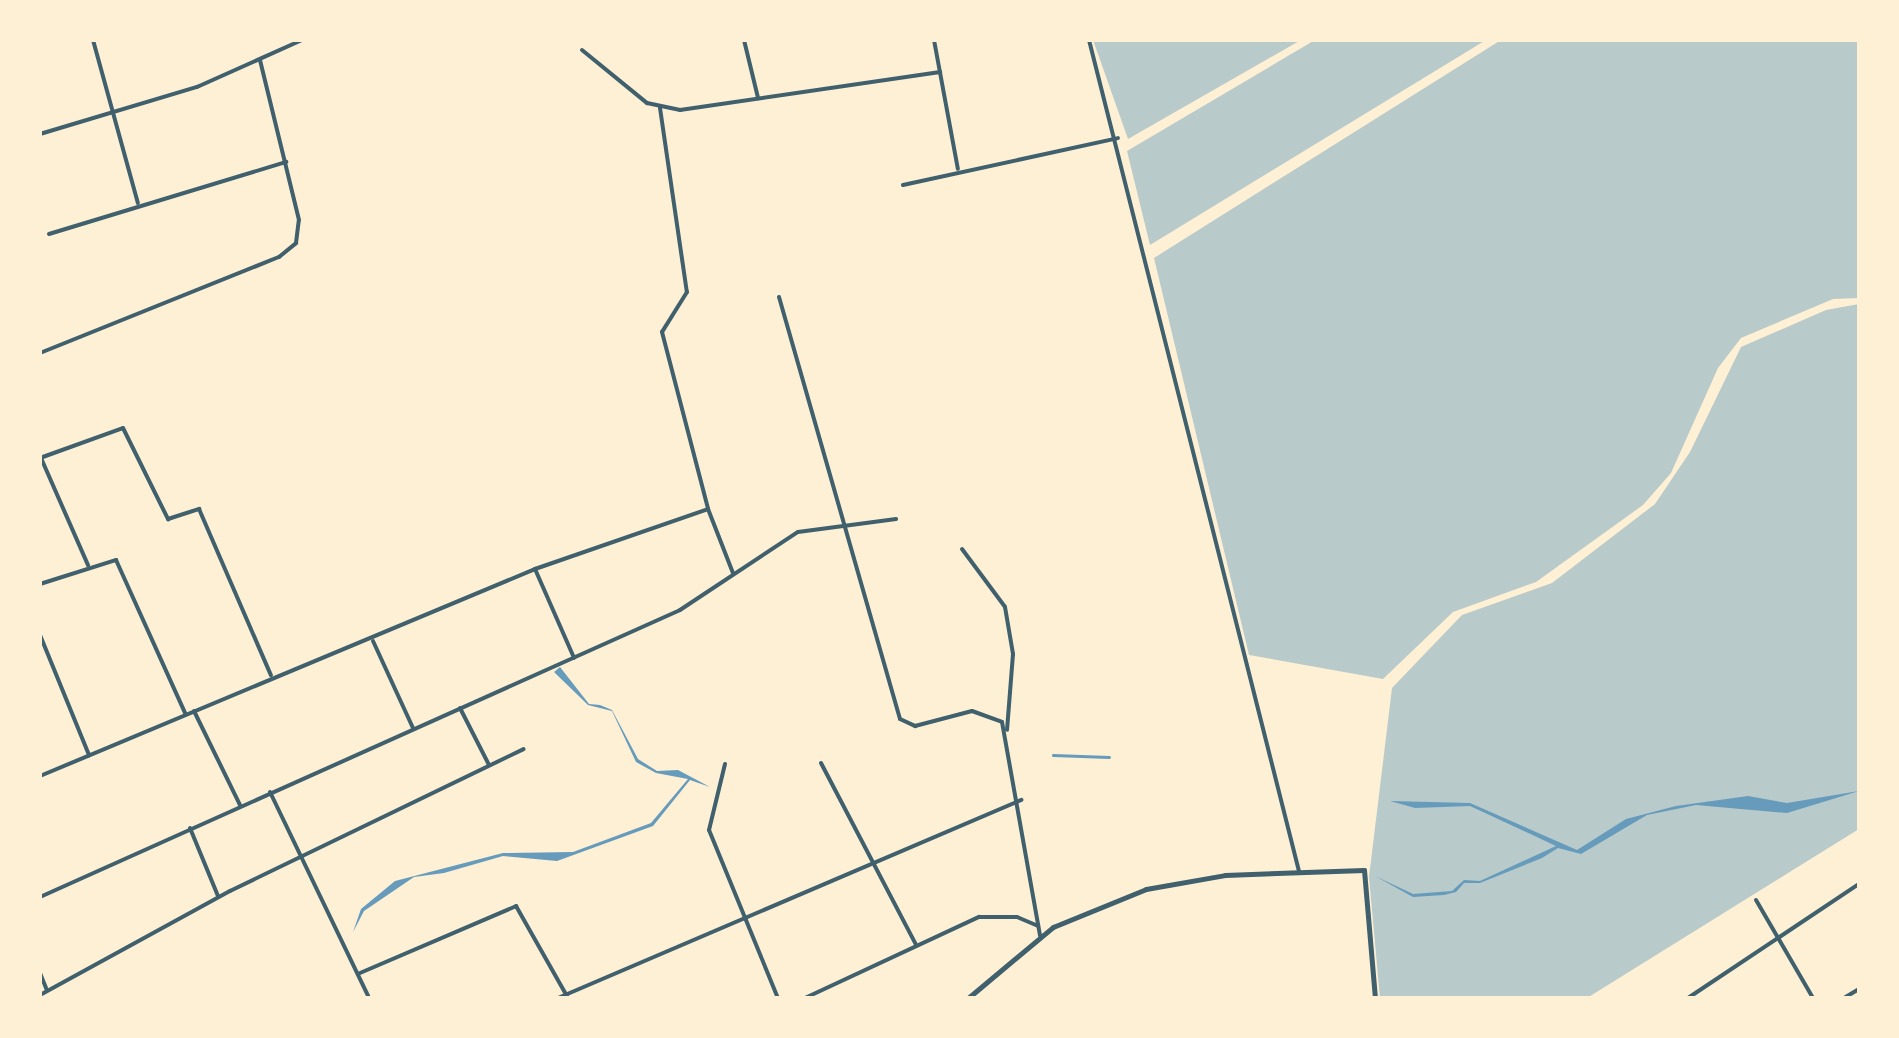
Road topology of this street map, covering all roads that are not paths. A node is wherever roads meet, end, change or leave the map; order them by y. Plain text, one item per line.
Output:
1 (93, 40) edge
2 (286, 40) edge
3 (302, 40) edge
4 (744, 40) edge
5 (934, 40) edge
6 (1089, 40) edge
7 (286, 47) junction
8 (582, 50) dead end
9 (260, 60) junction
10 (940, 72) junction
11 (758, 98) junction
12 (660, 108) junction
13 (113, 114) junction
14 (40, 134) edge
15 (1118, 138) junction
16 (286, 162) junction
17 (958, 169) junction
18 (903, 185) dead end
19 (138, 205) junction
20 (49, 234) dead end
21 (779, 297) dead end
22 (40, 353) edge
23 (41, 458) edge
24 (708, 509) junction
25 (896, 519) dead end
26 (845, 528) junction
27 (962, 549) dead end
28 (88, 565) junction
29 (535, 569) junction
30 (733, 573) junction
31 (40, 584) edge
32 (40, 635) edge
33 (373, 641) junction
34 (574, 658) junction
35 (271, 676) junction
36 (460, 708) junction
37 (193, 710) junction
38 (185, 713) junction
39 (413, 728) junction
40 (1007, 733) junction
41 (524, 749) dead end
42 (89, 755) junction
43 (821, 763) dead end
44 (725, 764) dead end
45 (489, 765) junction
46 (40, 776) edge
47 (270, 792) junction
48 (1021, 800) junction
49 (240, 805) junction
50 (190, 828) junction
51 (304, 855) junction
52 (872, 860) junction
53 (1299, 871) junction
54 (1859, 884) edge
55 (40, 897) edge
56 (219, 897) junction
57 (1756, 900) dead end
58 (743, 916) junction
59 (1039, 927) junction
60 (1040, 936) junction
61 (1777, 937) junction
62 (917, 946) junction
63 (40, 973) edge
64 (360, 973) junction
65 (1859, 989) edge
66 (47, 991) junction
67 (40, 995) edge
68 (567, 996) edge
69 (369, 998) edge
70 (558, 998) edge
71 (778, 998) edge
72 (805, 998) edge
73 (968, 998) edge
74 (1375, 998) edge
75 (1688, 998) edge
76 (1813, 998) edge
77 (1844, 998) edge

1 - 13 street
2 - 7 street
3 - 7 street
4 - 11 street
5 - 10 street
6 - 15 street
7 - 9 street
8 - 12 street
9 - 13 street
9 - 16 street
10 - 11 street
10 - 17 street
11 - 12 street
12 - 24 street
13 - 14 street
13 - 19 street
15 - 17 street
15 - 53 street
16 - 19 street
16 - 22 street
17 - 18 street
19 - 20 street
21 - 26 street
23 - 28 street
23 - 35 street
24 - 29 street
24 - 30 street
25 - 26 street
26 - 30 street
26 - 40 street
27 - 40 street
28 - 31 street
28 - 38 street
29 - 33 street
29 - 34 street
30 - 34 street
32 - 42 street
33 - 35 street
33 - 39 street
34 - 36 street
35 - 37 street
36 - 39 street
36 - 45 street
37 - 38 street
37 - 49 street
38 - 42 street
39 - 47 street
40 - 48 street
41 - 45 street
42 - 46 street
43 - 52 street
44 - 58 street
45 - 51 street
47 - 49 street
47 - 51 street
48 - 52 street
48 - 59 street
49 - 50 street
50 - 55 street
50 - 56 street
51 - 56 street
51 - 64 street
52 - 58 street
52 - 62 street
53 - 60 street
53 - 74 street
54 - 61 street
56 - 66 street
57 - 61 street
58 - 68 street
58 - 71 street
59 - 60 street
59 - 62 street
60 - 73 street
61 - 75 street
61 - 76 street
62 - 72 street
63 - 66 street
64 - 68 street
64 - 69 street
65 - 77 street
66 - 67 street
68 - 70 street

